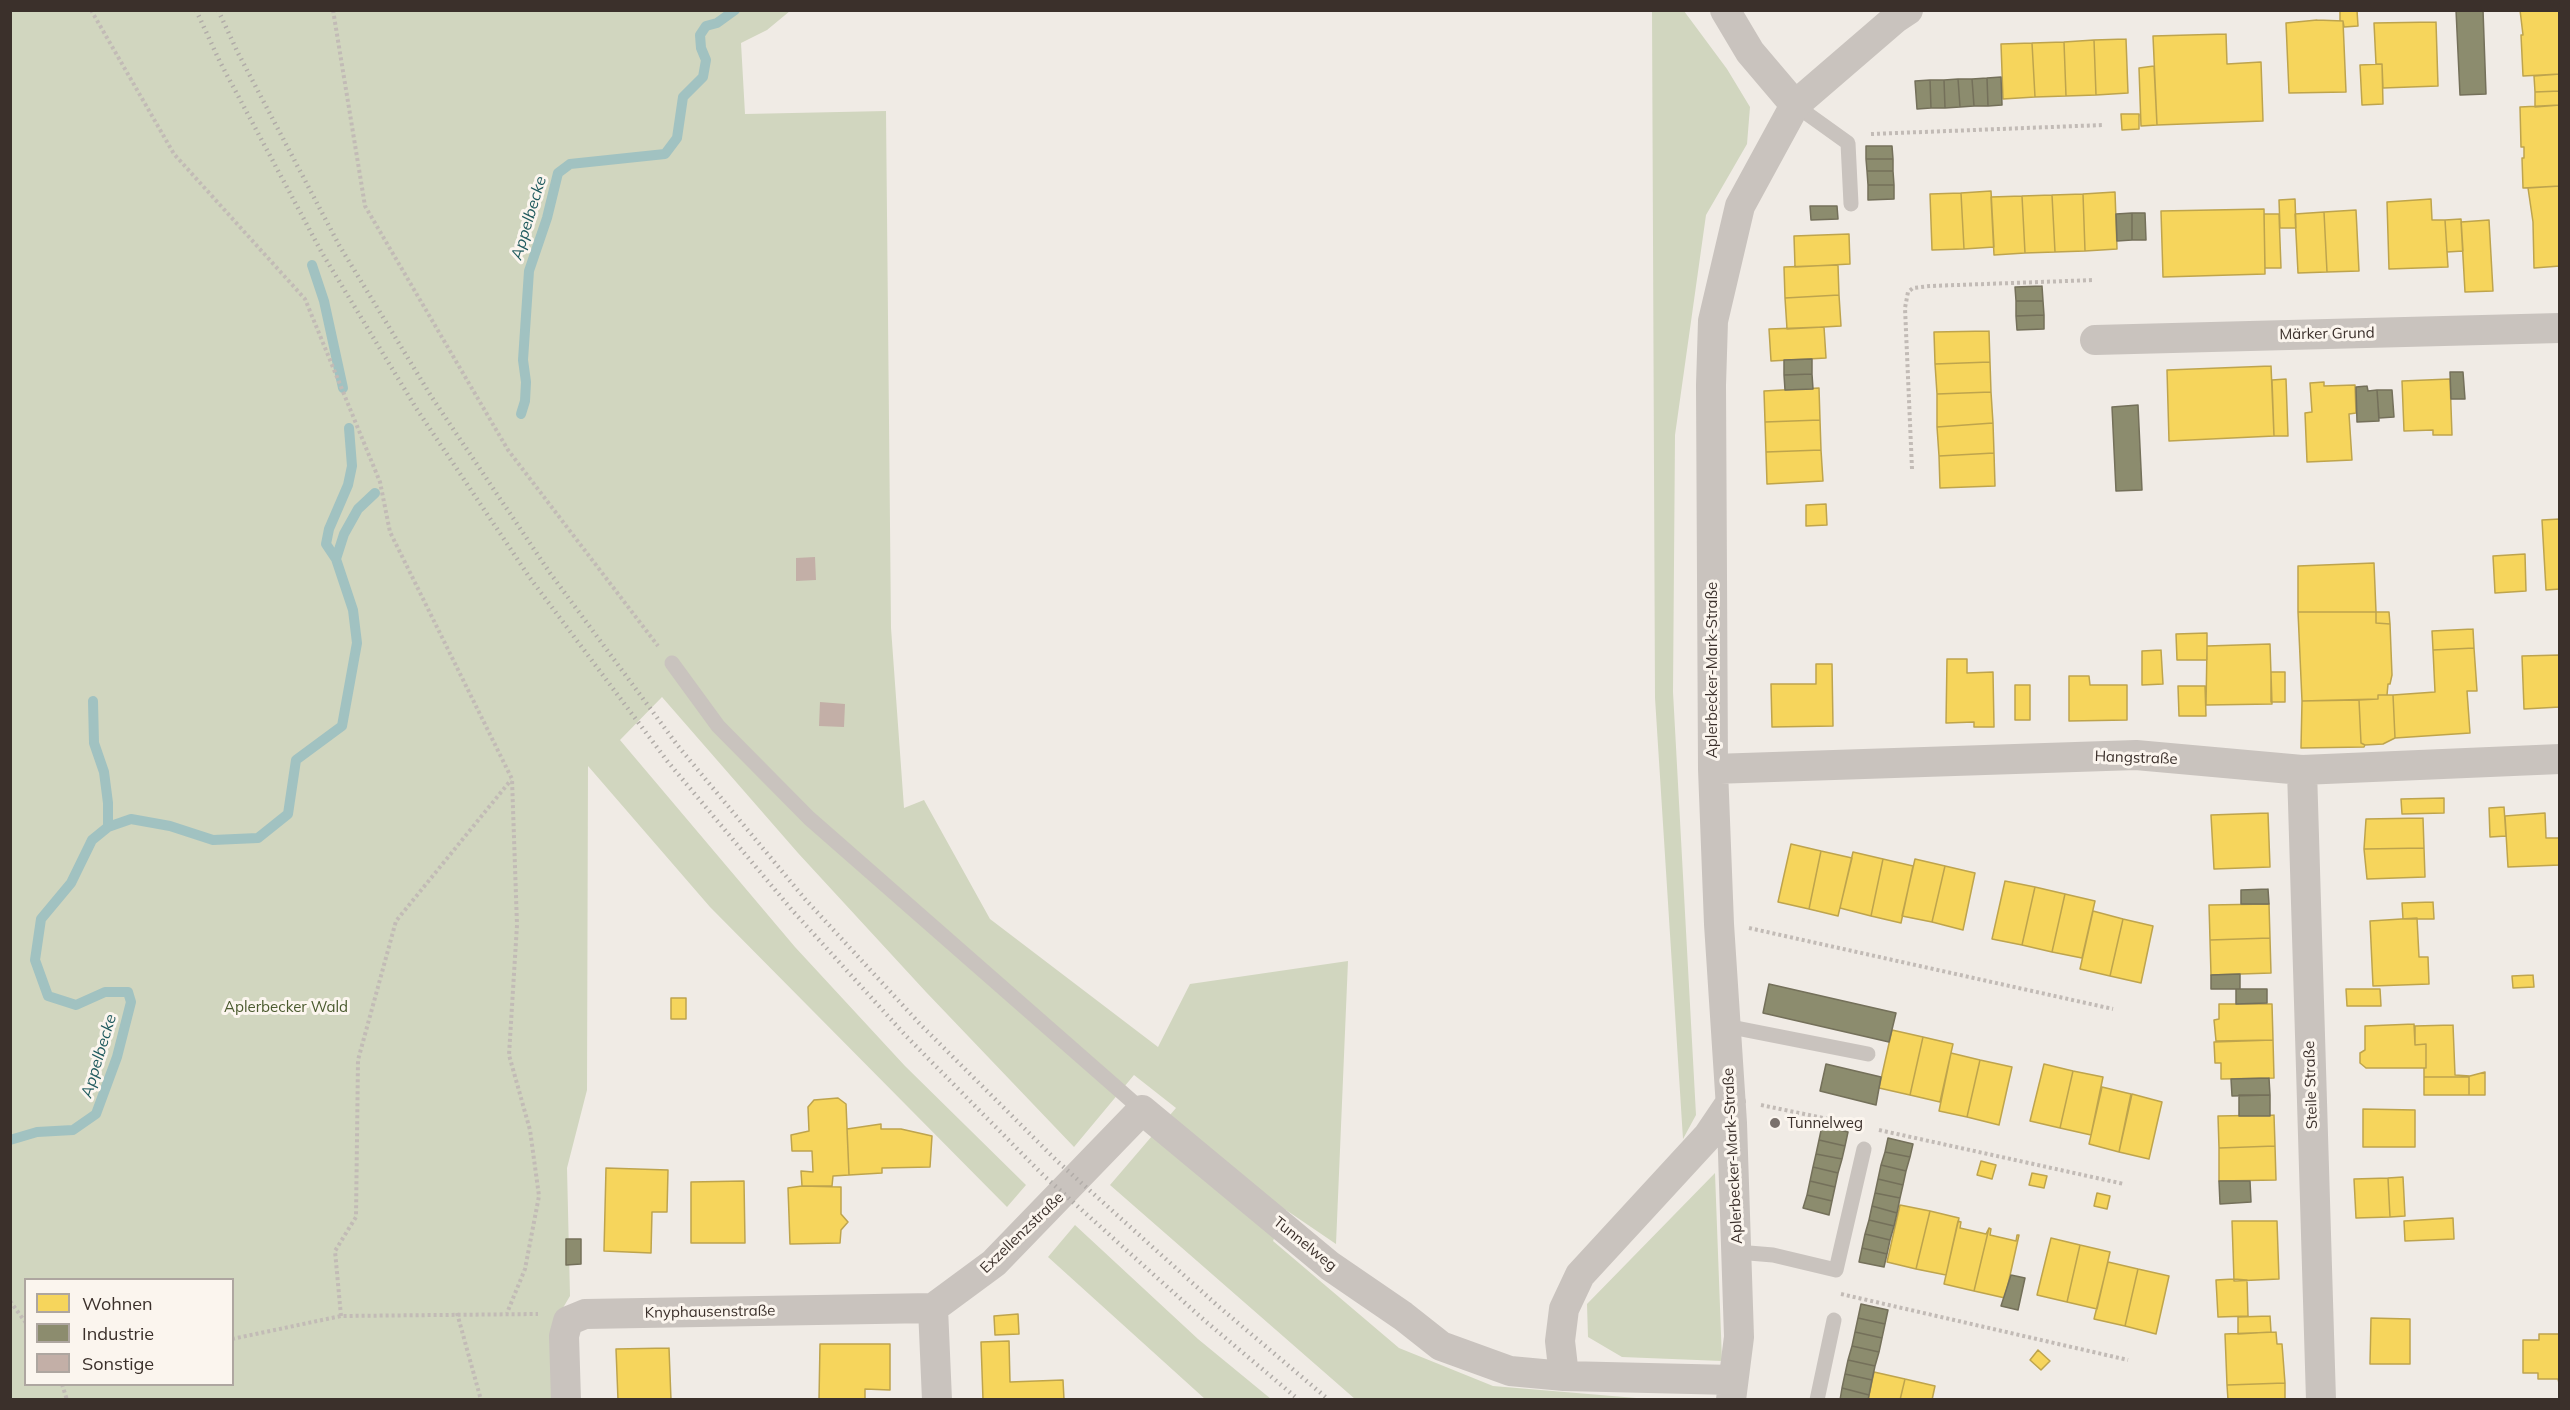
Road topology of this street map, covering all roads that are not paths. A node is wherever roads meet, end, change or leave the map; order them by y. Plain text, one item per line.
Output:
1 (1725, 10) edge
2 (1908, 10) edge
3 (1795, 105) junction
4 (1851, 204) dead end
5 (2559, 327) edge
6 (2095, 339) dead end
7 (672, 663) road end
8 (2559, 759) edge
9 (1713, 769) junction
10 (2302, 770) junction
11 (1726, 1026) junction
12 (1868, 1054) dead end
13 (1731, 1102) junction
14 (1142, 1110) junction
15 (1864, 1149) dead end
16 (1737, 1252) junction
17 (933, 1308) junction
18 (1834, 1320) dead end
19 (1564, 1376) junction
20 (1732, 1390) edge
21 (566, 1400) edge
22 (937, 1400) edge
23 (1817, 1400) edge
24 (2321, 1400) edge

1 - 3 street
2 - 3 street, Aplerbecker-Mark-Straße
3 - 4 lane
3 - 9 street, Aplerbecker-Mark-Straße
5 - 6 street, Märker Grund
7 - 14 lane, Tunnelweg
8 - 10 street, Hangstraße
9 - 10 street, Hangstraße
9 - 11 street, Aplerbecker-Mark-Straße
10 - 24 street, Steile Straße
11 - 12 lane
11 - 13 street, Aplerbecker-Mark-Straße
13 - 16 street, Aplerbecker-Mark-Straße
13 - 19 street
14 - 17 street, Exzellenzstraße
14 - 19 street, Tunnelweg
15 - 16 lane
16 - 20 street, Aplerbecker-Mark-Straße
17 - 21 street, Knyphausenstraße
17 - 22 street
18 - 23 lane
19 - 20 street, Tunnelweg

